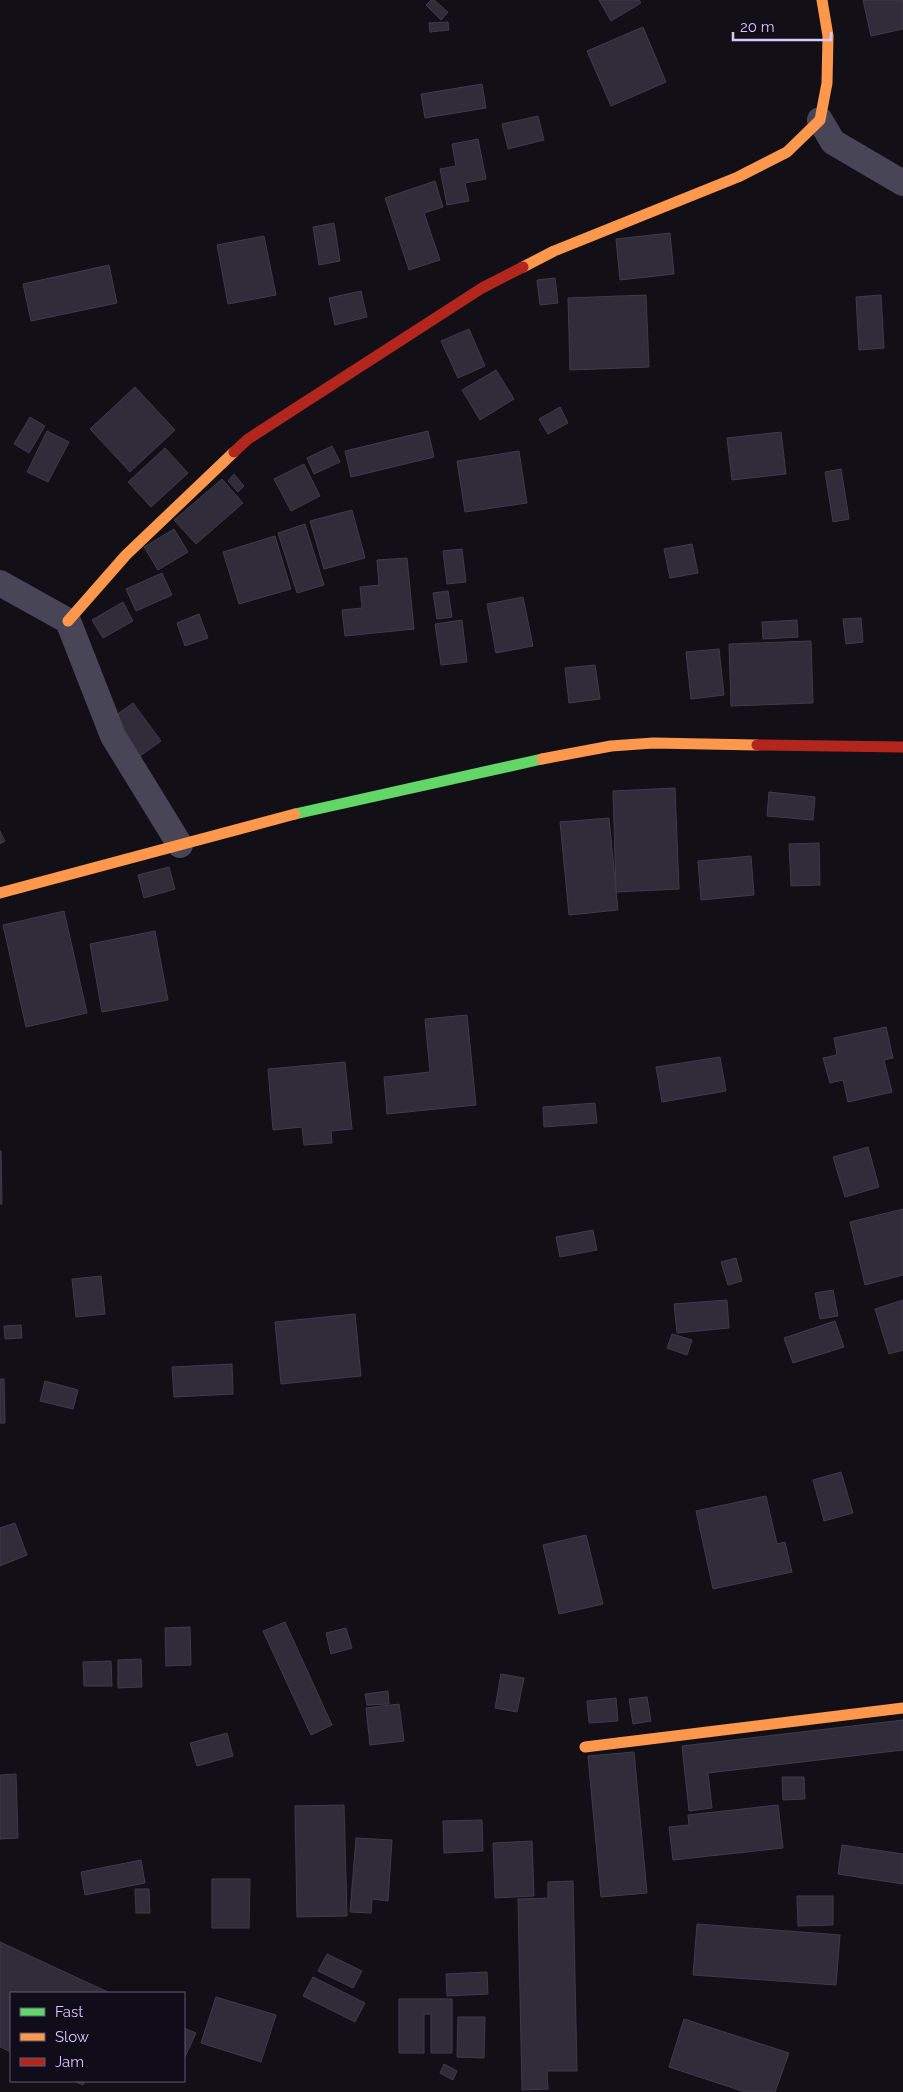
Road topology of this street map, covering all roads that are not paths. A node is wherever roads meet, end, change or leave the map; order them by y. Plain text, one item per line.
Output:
1 (822, 0) edge
2 (820, 120) junction
3 (903, 182) edge
4 (0, 583) edge
5 (68, 621) junction
6 (903, 747) edge
7 (180, 845) junction
8 (0, 893) edge
9 (903, 1708) edge
10 (586, 1747) dead end

1 - 2 street
2 - 3 street
2 - 5 street
4 - 5 street
5 - 7 street
6 - 7 street
7 - 8 street
9 - 10 street

